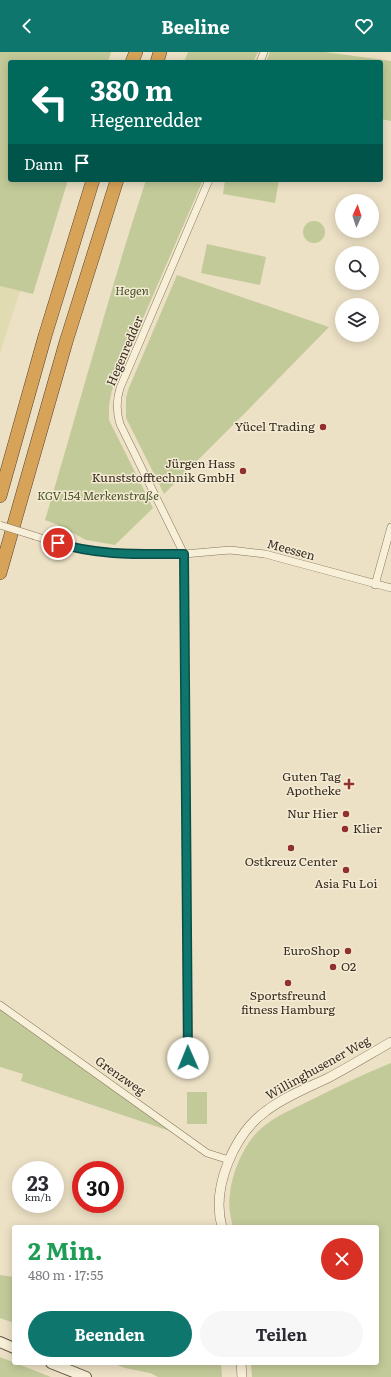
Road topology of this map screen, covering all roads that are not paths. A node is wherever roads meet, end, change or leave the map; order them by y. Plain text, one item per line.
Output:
1 (93, 182) edge
2 (116, 182) edge
3 (208, 182) edge
4 (0, 496) edge
5 (0, 525) edge
6 (391, 527) edge
7 (184, 554) junction
8 (0, 573) edge
9 (375, 585) junction
10 (391, 588) edge
11 (0, 1005) edge
12 (391, 1042) edge
13 (188, 1074) dead end
14 (229, 1160) junction
15 (222, 1225) edge
16 (0, 1342) edge
17 (12, 1347) edge
18 (56, 1365) edge
19 (241, 1365) edge
20 (86, 1377) edge
21 (242, 1377) edge

1 - 4 highway
2 - 8 highway
3 - 7 street, Hegenredder
5 - 7 street, bridge
6 - 9 street
7 - 9 street, Meessen
7 - 13 street
9 - 10 street, Meessen
11 - 14 street, Grenzweg
12 - 14 street, Willinghusener Weg
14 - 15 street, Willinghusener Weg
16 - 17 main road
18 - 20 main road
19 - 21 street

